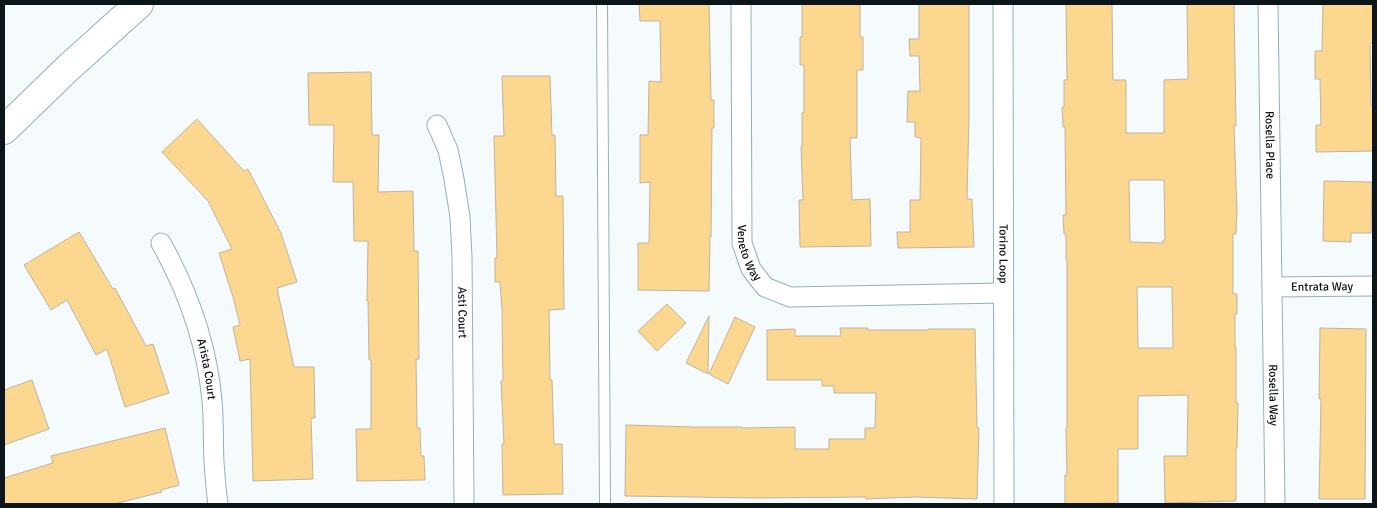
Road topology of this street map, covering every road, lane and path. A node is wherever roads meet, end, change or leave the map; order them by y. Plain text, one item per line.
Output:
1 (139, 4) edge
2 (602, 4) edge
3 (741, 4) edge
4 (1003, 4) edge
5 (1268, 4) edge
6 (437, 126) dead end
7 (4, 130) edge
8 (160, 243) dead end
9 (1373, 286) edge
10 (1272, 287) junction
11 (1004, 293) junction
12 (218, 504) edge
13 (464, 504) edge
14 (605, 504) edge
15 (1004, 504) edge
16 (1274, 504) edge

1 - 7 highway
2 - 14 lane
3 - 11 street, Veneto Way
4 - 11 street, Torino Loop
5 - 10 street, Rosella Place
6 - 13 street, Asti Court
8 - 12 street, Arista Court
9 - 10 street, Entrata Way
10 - 16 street, Rosella Way
11 - 15 street, Torino Loop

